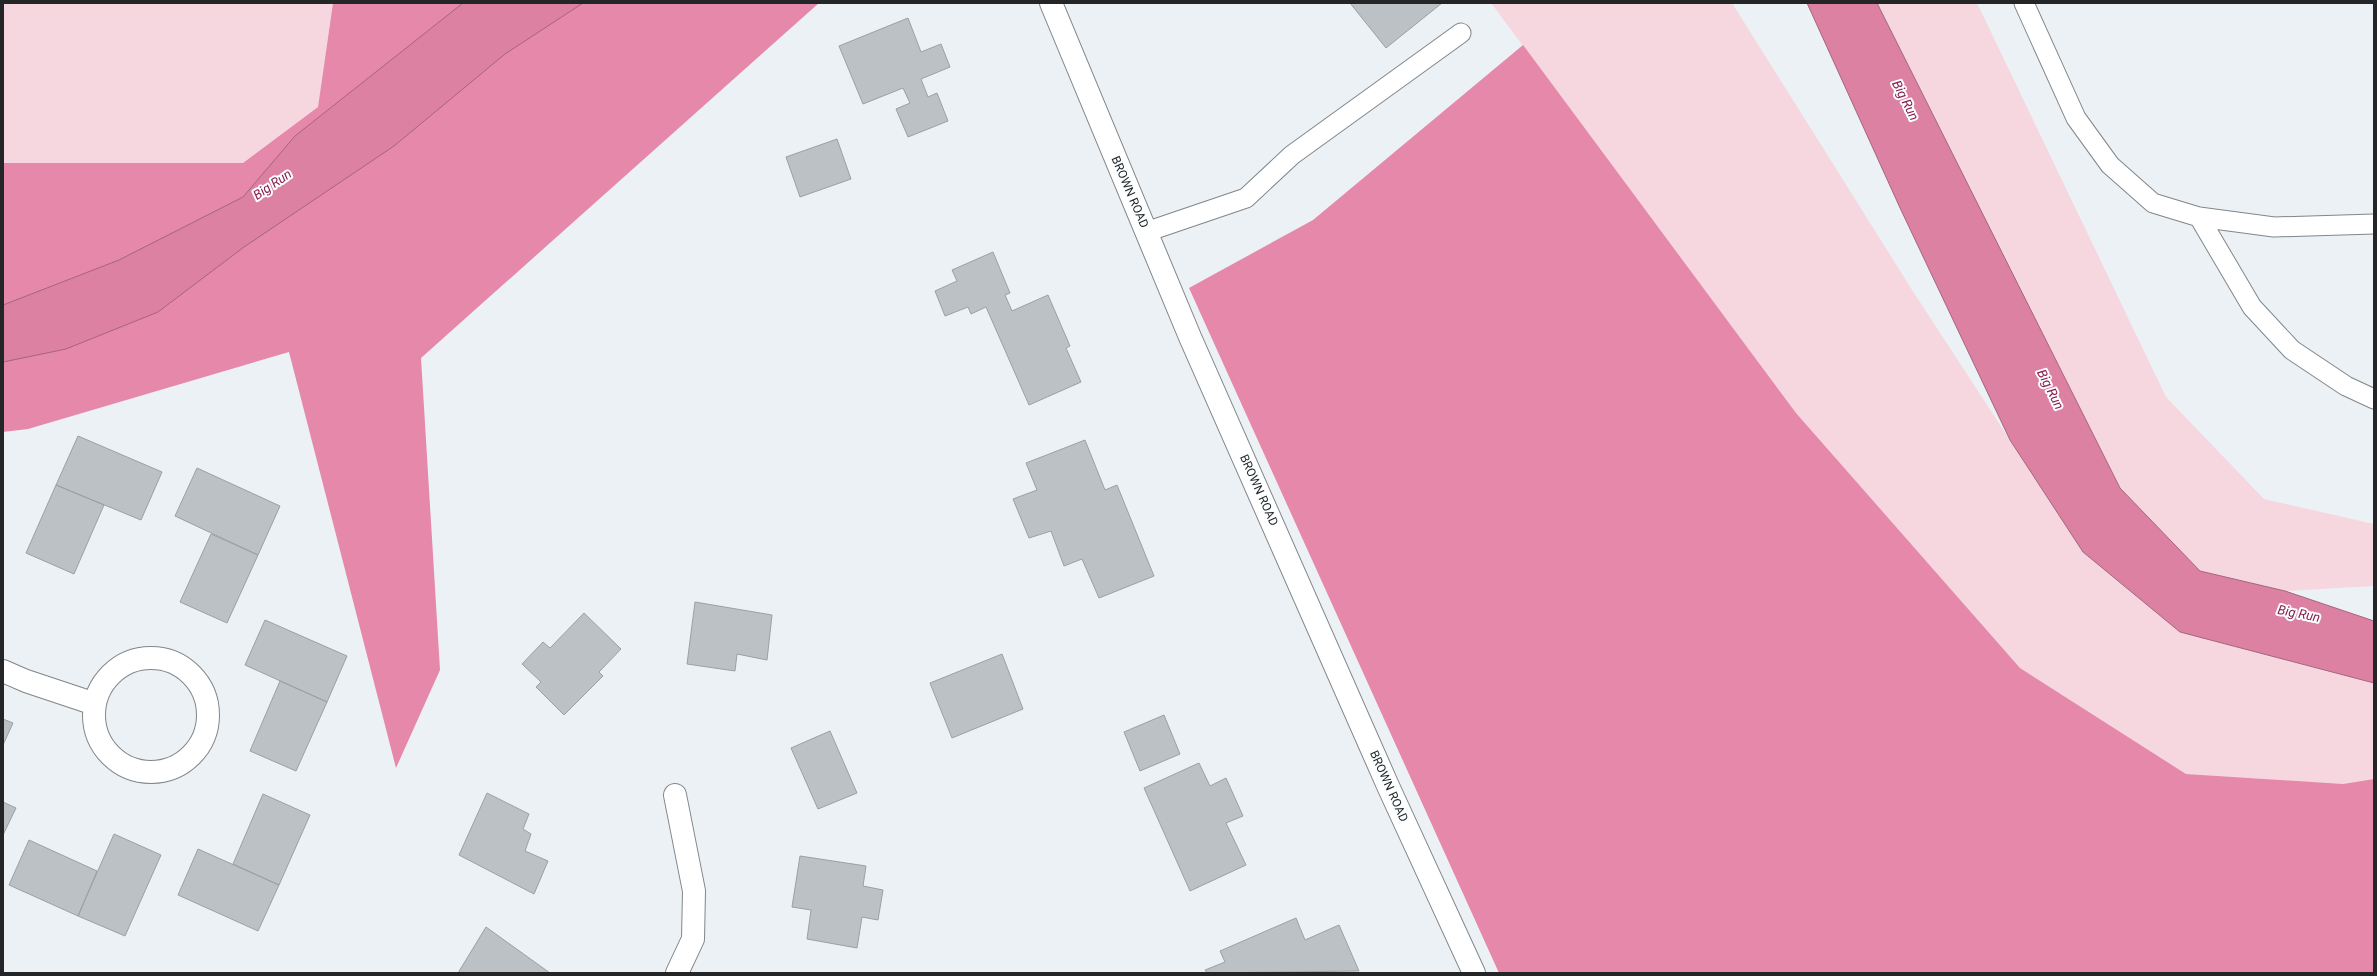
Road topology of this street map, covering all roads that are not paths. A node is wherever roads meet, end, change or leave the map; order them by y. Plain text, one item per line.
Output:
1 (1051, 3) edge
2 (2024, 3) edge
3 (1461, 33) dead end
4 (2200, 217) junction
5 (2374, 224) edge
6 (1146, 232) junction
7 (2374, 399) edge
8 (3, 671) edge
9 (95, 704) junction
10 (675, 795) dead end
11 (678, 973) edge
12 (1474, 973) edge

1 - 6 street, BROWN ROAD
2 - 4 lane
3 - 6 lane
4 - 5 lane
4 - 7 lane
6 - 12 street, BROWN ROAD
8 - 9 street
9 - 9 street
10 - 11 street

